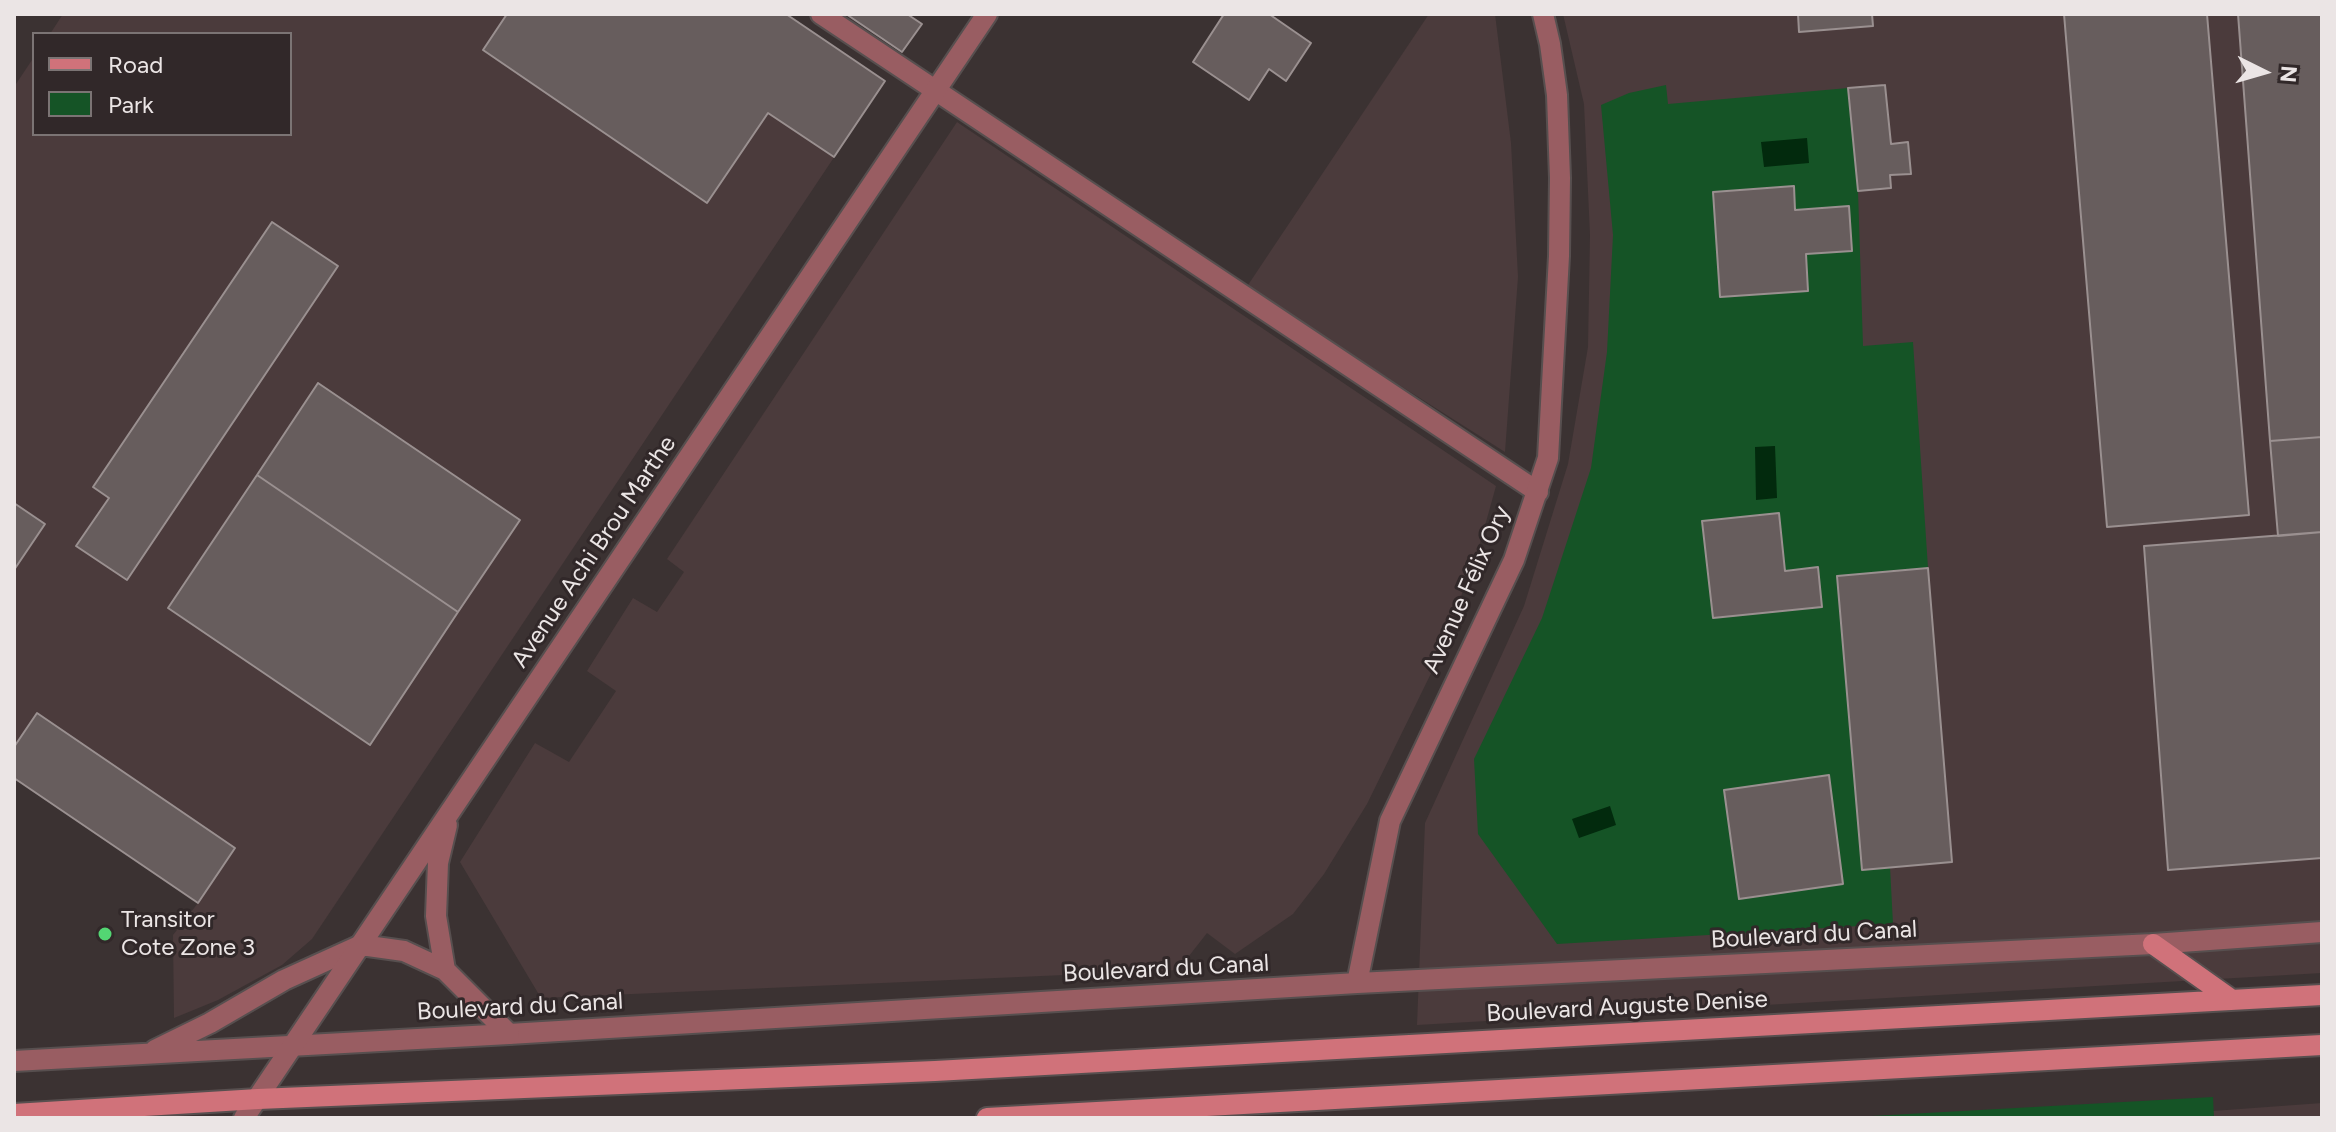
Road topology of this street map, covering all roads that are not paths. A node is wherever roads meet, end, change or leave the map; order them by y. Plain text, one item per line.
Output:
1 (821, 14) edge
2 (987, 14) edge
3 (1543, 14) edge
4 (935, 91) junction
5 (1538, 492) junction
6 (449, 814) junction
7 (2322, 932) edge
8 (2153, 944) junction
9 (361, 945) junction
10 (445, 970) junction
11 (1357, 983) junction
12 (2322, 995) edge
13 (2232, 1000) junction
14 (509, 1034) junction
15 (294, 1045) junction
16 (2322, 1045) edge
17 (145, 1055) junction
18 (14, 1061) edge
19 (258, 1099) junction
20 (14, 1114) edge
21 (244, 1118) edge
22 (987, 1118) edge

1 - 4 street
2 - 4 street, Avenue Achi Brou Marthe
3 - 5 street, Avenue Félix Ory
4 - 5 street
4 - 6 street, Avenue Achi Brou Marthe
5 - 11 street, Avenue Félix Ory
6 - 9 street, Avenue Achi Brou Marthe
6 - 10 street
7 - 8 street, Boulevard du Canal
8 - 11 street, Boulevard du Canal
8 - 13 main road
9 - 10 street
9 - 15 street, Avenue Achi Brou Marthe
9 - 17 street
10 - 14 street
11 - 14 street, Boulevard du Canal
12 - 13 main road, Boulevard Auguste Denise
13 - 19 main road, Boulevard Auguste Denise
14 - 15 street, Boulevard du Canal
15 - 17 street, Boulevard du Canal
15 - 19 street, Avenue Achi Brou Marthe
16 - 22 main road
17 - 18 street, Boulevard du Canal
19 - 20 main road
19 - 21 street, Avenue Achi Brou Marthe

